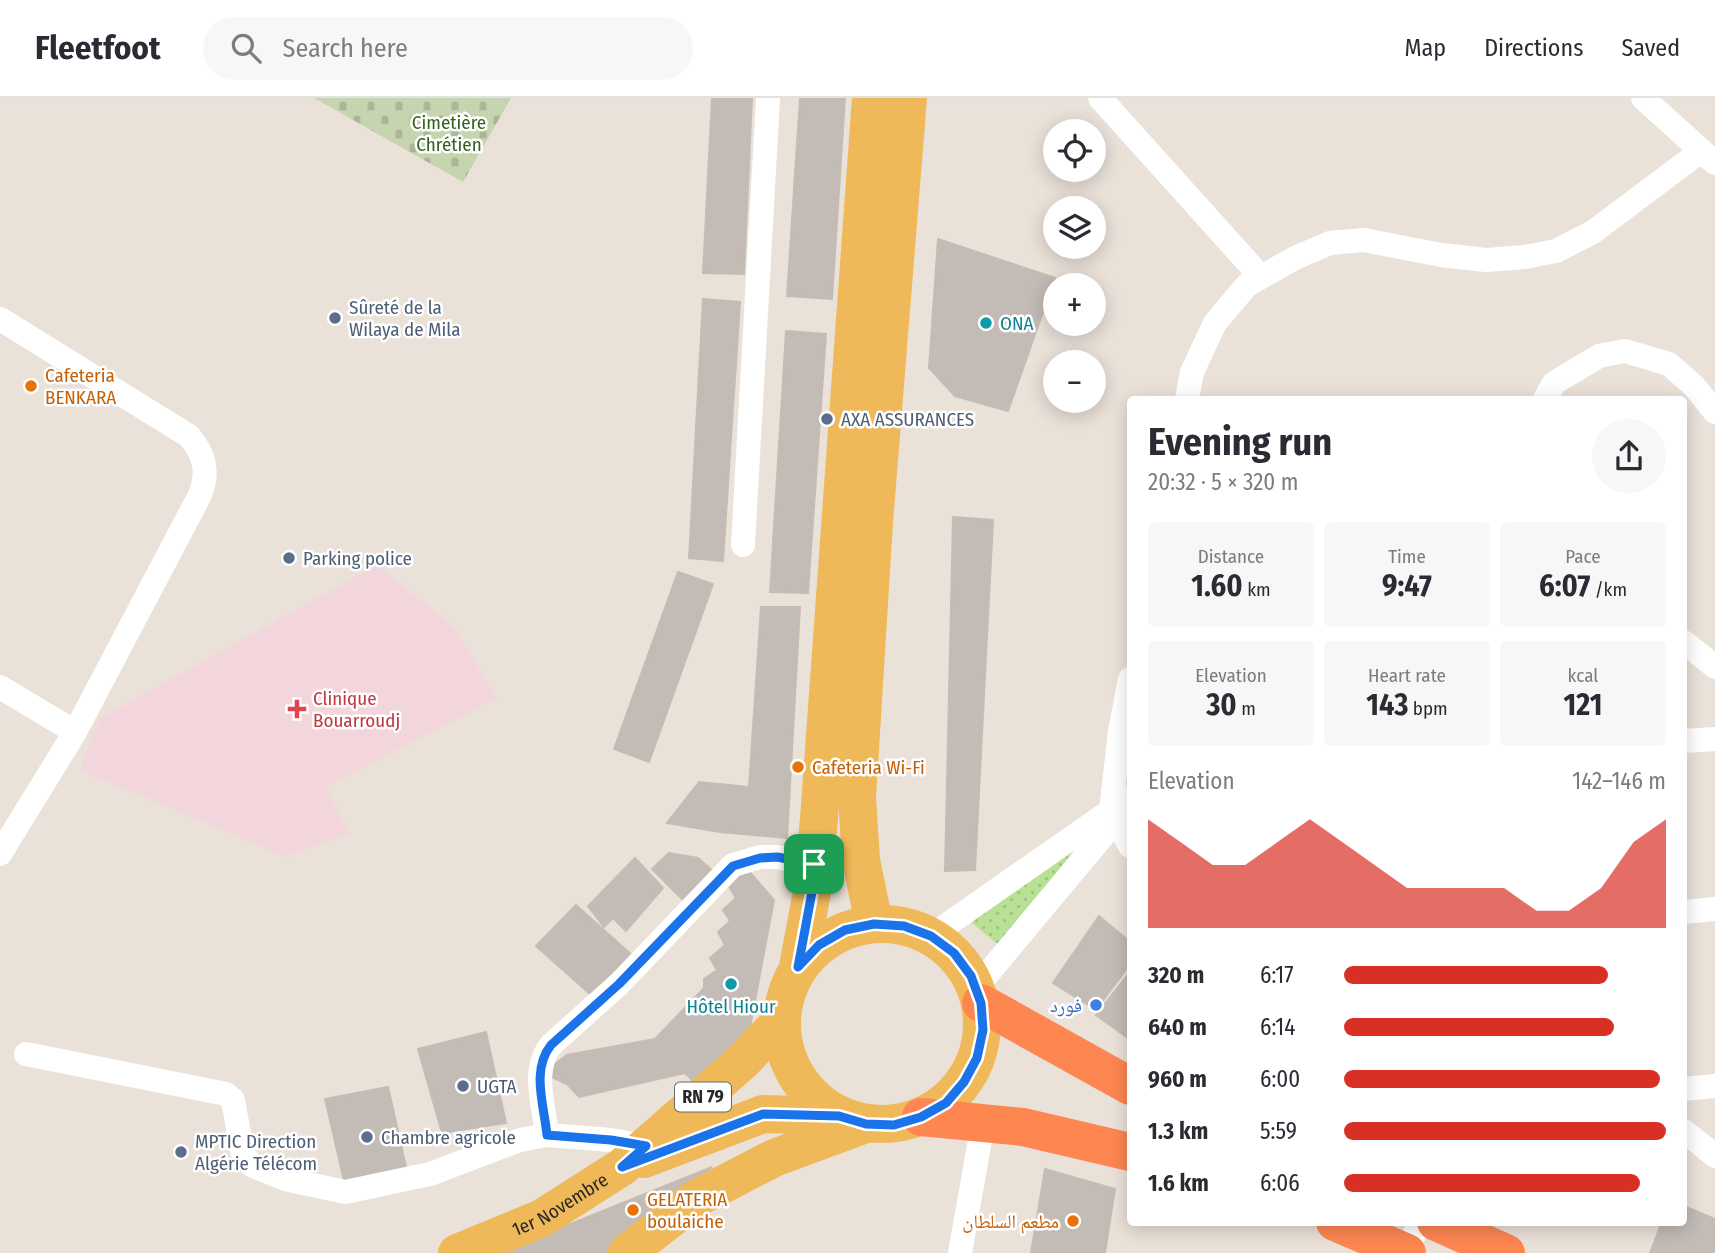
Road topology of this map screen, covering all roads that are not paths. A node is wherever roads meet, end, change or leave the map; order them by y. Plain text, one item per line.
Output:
1 (768, 98) edge
2 (871, 98) edge
3 (908, 98) edge
4 (1100, 98) edge
5 (1643, 98) edge
6 (1708, 157) edge
7 (1261, 277) junction
8 (0, 320) edge
9 (1188, 396) edge
10 (1547, 396) edge
11 (1715, 412) edge
12 (743, 545) dead end
13 (1687, 644) edge
14 (1715, 667) edge
15 (0, 687) edge
16 (1127, 695) edge
17 (75, 732) junction
18 (1715, 739) edge
19 (1687, 741) edge
20 (1122, 808) edge
21 (1127, 832) edge
22 (0, 854) edge
23 (814, 864) junction
24 (1715, 909) edge
25 (1687, 912) edge
26 (874, 924) junction
27 (931, 936) junction
28 (798, 967) junction
29 (978, 996) junction
30 (782, 1036) junction
31 (26, 1054) dead end
32 (1127, 1084) edge
33 (1715, 1086) edge
34 (1687, 1089) edge
35 (763, 1114) junction
36 (921, 1117) junction
37 (852, 1120) junction
38 (983, 1123) junction
39 (1687, 1133) edge
40 (547, 1135) junction
41 (1127, 1151) edge
42 (1715, 1156) edge
43 (634, 1157) junction
44 (697, 1198) junction
45 (1344, 1226) edge
46 (1418, 1226) edge
47 (1445, 1226) edge
48 (457, 1253) edge
49 (626, 1253) edge
50 (960, 1253) edge
51 (1406, 1253) edge
52 (1506, 1253) edge

1 - 12 street
2 - 23 main road
3 - 26 main road
4 - 7 street
5 - 6 street
6 - 7 street
7 - 9 street
8 - 17 street
10 - 11 street
13 - 14 street
15 - 17 street
16 - 20 street
17 - 22 street
18 - 19 street
20 - 21 street
20 - 27 street
20 - 29 street
23 - 28 main road
23 - 40 street
24 - 25 street
26 - 27 main road
26 - 28 main road
27 - 29 main road
28 - 30 main road
29 - 32 highway
29 - 36 main road
30 - 35 main road
30 - 37 main road
30 - 43 main road, RN 79
31 - 40 street
33 - 34 street
35 - 37 main road
35 - 43 main road, RN 79
35 - 44 main road
36 - 37 main road
36 - 38 highway
37 - 44 main road
38 - 41 highway
38 - 50 street
39 - 42 street
40 - 43 street
43 - 48 main road, 1er Novembre / RN 79
44 - 49 main road
45 - 51 highway
46 - 51 street
47 - 52 highway

